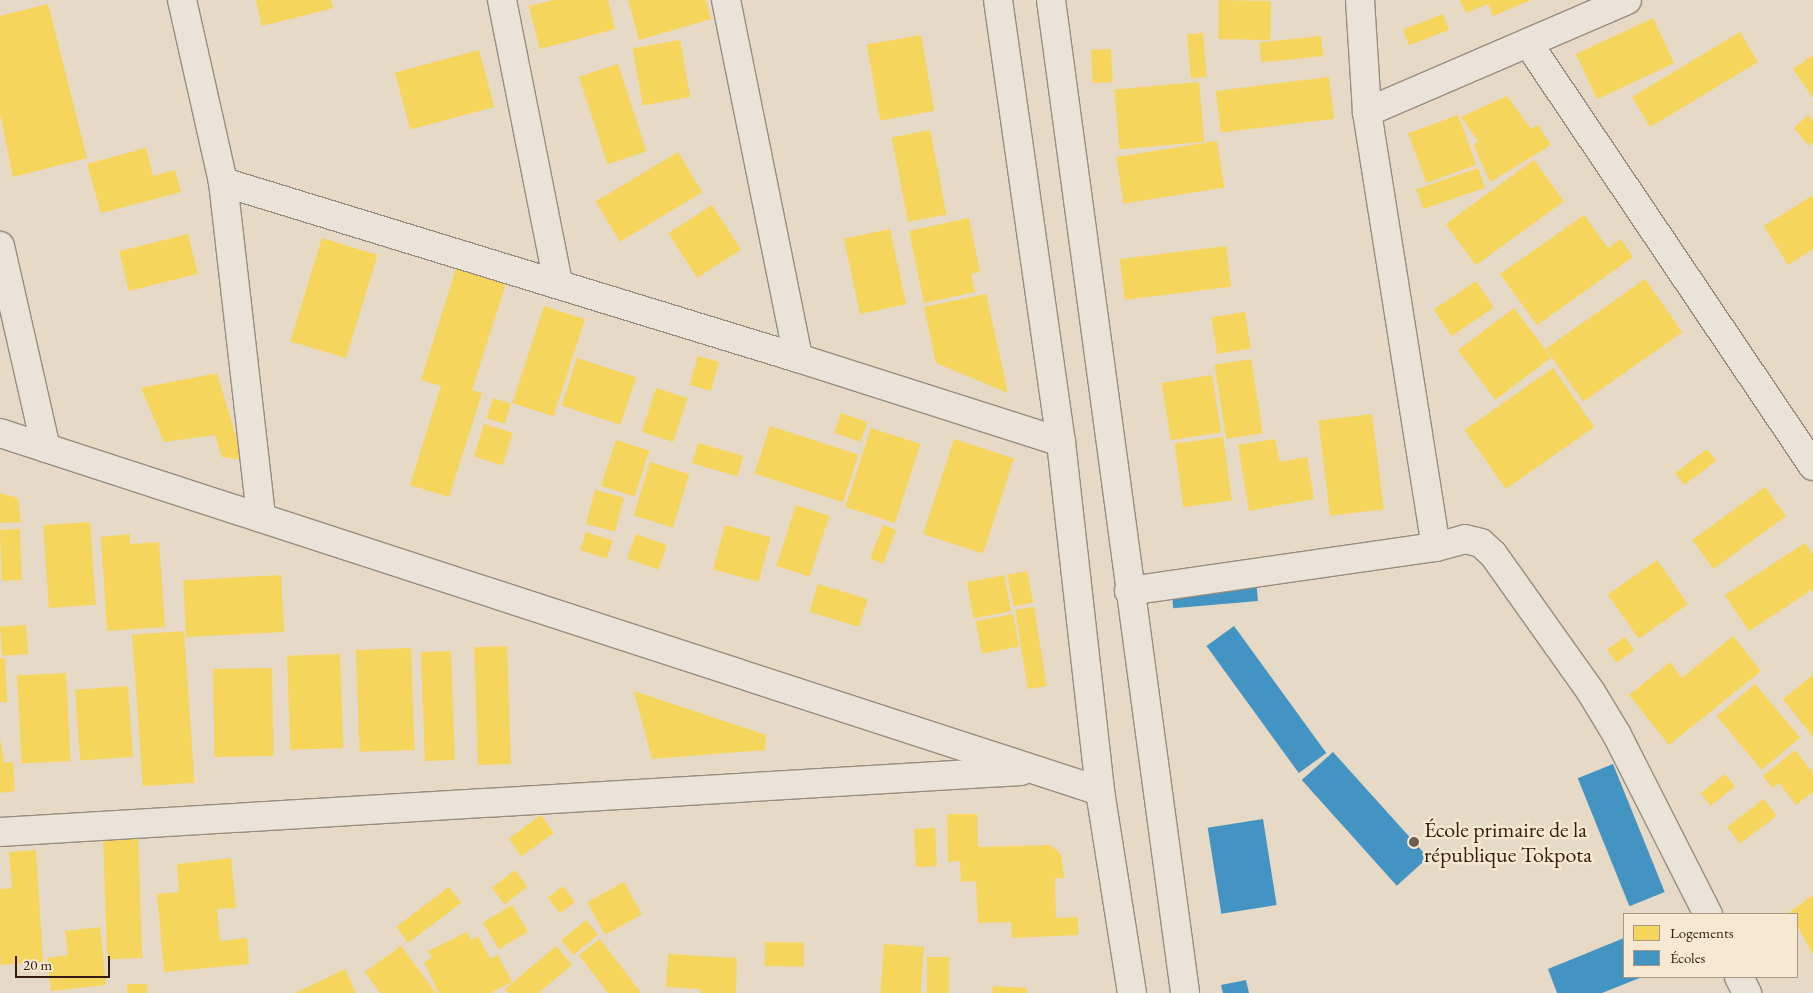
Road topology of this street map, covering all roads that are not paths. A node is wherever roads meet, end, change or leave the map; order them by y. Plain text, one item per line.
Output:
1 (182, 0) edge
2 (502, 0) edge
3 (726, 0) edge
4 (998, 0) edge
5 (1051, 0) edge
6 (1360, 0) edge
7 (1627, 0) edge
8 (1528, 43) junction
9 (1367, 112) junction
10 (223, 182) junction
11 (0, 246) edge
12 (558, 284) junction
13 (798, 358) junction
14 (0, 433) edge
15 (1062, 442) junction
16 (46, 448) junction
17 (1813, 466) edge
18 (261, 518) junction
19 (1436, 547) junction
20 (1129, 590) junction
21 (1038, 770) junction
22 (1100, 790) junction
23 (0, 832) edge
24 (1707, 913) edge
25 (1738, 978) edge
26 (1132, 993) edge
27 (1184, 993) edge
28 (1746, 993) edge

1 - 10 street
2 - 12 street
3 - 13 street
4 - 15 street
5 - 20 street
6 - 9 street
7 - 8 street
8 - 9 street
8 - 17 street
9 - 19 street
10 - 12 street
10 - 18 street
11 - 16 street
12 - 13 street
13 - 15 street
14 - 16 street
15 - 22 street
16 - 18 street
18 - 21 street
19 - 20 street
19 - 24 street
20 - 27 street
21 - 22 street
21 - 23 street
22 - 26 street
25 - 28 street

